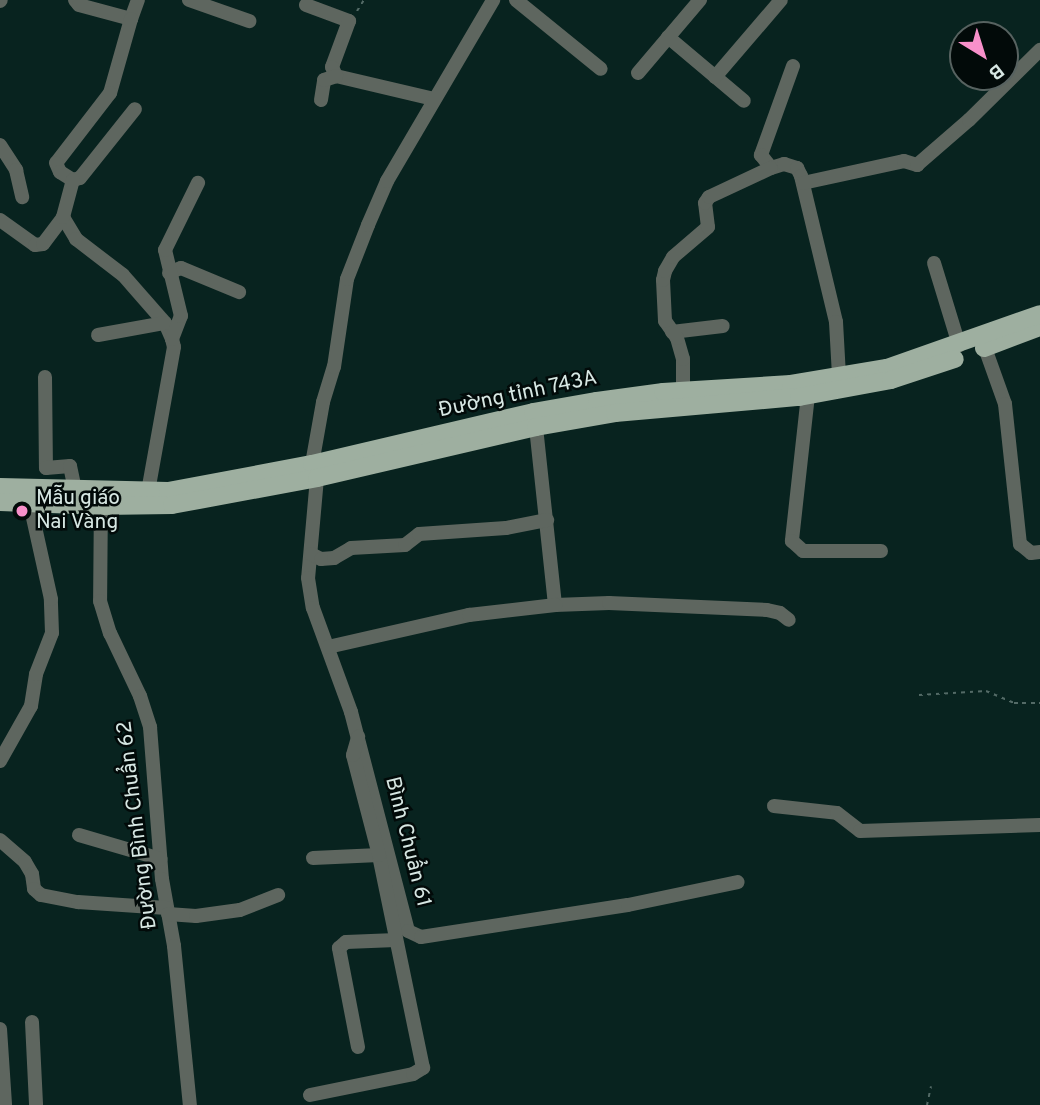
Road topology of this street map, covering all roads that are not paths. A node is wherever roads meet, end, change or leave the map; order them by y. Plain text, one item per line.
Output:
1 (75, 0) edge
2 (138, 0) edge
3 (189, 0) edge
4 (493, 0) edge
5 (516, 0) edge
6 (699, 0) edge
7 (781, 0) edge
8 (306, 5) dead end
9 (131, 19) junction
10 (249, 21) dead end
11 (668, 37) junction
12 (1040, 50) edge
13 (793, 66) dead end
14 (601, 69) dead end
15 (638, 74) dead end
16 (336, 76) junction
17 (715, 77) junction
18 (434, 99) junction
19 (321, 100) dead end
20 (744, 101) dead end
21 (135, 109) dead end
22 (0, 145) edge
23 (771, 168) junction
24 (73, 180) junction
25 (198, 183) dead end
26 (803, 183) junction
27 (22, 197) dead end
28 (63, 217) junction
29 (0, 220) edge
30 (934, 263) dead end
31 (169, 273) junction
32 (239, 292) dead end
33 (1040, 314) edge
34 (165, 323) junction
35 (723, 326) dead end
36 (1040, 327) edge
37 (672, 332) junction
38 (99, 335) dead end
39 (173, 340) junction
40 (959, 345) junction
41 (985, 348) junction
42 (839, 376) junction
43 (45, 377) dead end
44 (683, 391) junction
45 (808, 395) junction
46 (536, 427) junction
47 (314, 471) junction
48 (0, 487) edge
49 (75, 490) junction
50 (148, 491) junction
51 (101, 499) junction
52 (0, 502) edge
53 (30, 504) junction
54 (547, 520) junction
55 (881, 551) dead end
56 (1040, 552) edge
57 (311, 554) junction
58 (555, 605) junction
59 (789, 620) dead end
60 (328, 647) junction
61 (358, 737) junction
62 (0, 761) edge
63 (774, 806) dead end
64 (1040, 825) edge
65 (79, 835) dead end
66 (0, 839) edge
67 (379, 855) junction
68 (313, 858) dead end
69 (161, 859) junction
70 (737, 882) dead end
71 (278, 895) dead end
72 (168, 911) junction
73 (396, 940) junction
74 (32, 1022) dead end
75 (0, 1029) edge
76 (358, 1047) dead end
77 (310, 1095) dead end
78 (5, 1105) edge
79 (36, 1105) edge
80 (190, 1105) edge

1 - 9 street
2 - 9 street
3 - 10 street
4 - 18 street, Bình Chuẩn 61
5 - 14 street
6 - 11 street
7 - 17 street
8 - 16 street
9 - 24 street
11 - 15 street
11 - 17 street
12 - 26 street
13 - 23 street
16 - 18 street
16 - 19 street
17 - 20 street
18 - 47 street, Bình Chuẩn 61
21 - 24 street
22 - 27 street
23 - 26 street
23 - 37 street
24 - 28 street
25 - 31 street
26 - 42 street
28 - 29 street
28 - 34 street
30 - 40 street
31 - 32 street
31 - 39 street
33 - 40 main road, Đường tỉnh 743A
34 - 38 street
34 - 39 street
35 - 37 street
36 - 41 main road, Đường tỉnh 743A
37 - 44 street
39 - 50 street
40 - 42 main road, Đường tỉnh 743A
41 - 45 main road, Đường tỉnh 743A
41 - 56 street
42 - 44 main road, Đường tỉnh 743A
43 - 49 street
44 - 47 main road, Đường tỉnh 743A
45 - 46 main road, Đường tỉnh 743A
45 - 55 street
46 - 47 main road, Đường tỉnh 743A
46 - 54 street
47 - 50 main road, Đường tỉnh 743A
47 - 51 main road, Đường tỉnh 743A
47 - 57 street, Bình Chuẩn 61
48 - 49 main road, Đường tỉnh 743A
49 - 51 main road, Đường tỉnh 743A
50 - 51 main road, Đường tỉnh 743A
51 - 53 main road, Đường tỉnh 743A
51 - 69 street, Đường Bình Chuẩn 62
52 - 53 main road, Đường tỉnh 743A
53 - 62 street
54 - 57 street
54 - 58 street
57 - 60 street, Bình Chuẩn 61
58 - 59 street
58 - 60 street
60 - 61 street, Bình Chuẩn 61
61 - 67 street
61 - 70 street, Bình Chuẩn 61
63 - 64 street
65 - 69 street
66 - 72 street
67 - 68 street
67 - 73 street
69 - 72 street, Đường Bình Chuẩn 62
71 - 72 street
72 - 80 street, Đường Bình Chuẩn 62
73 - 76 street
73 - 77 street
74 - 79 street
75 - 78 street

